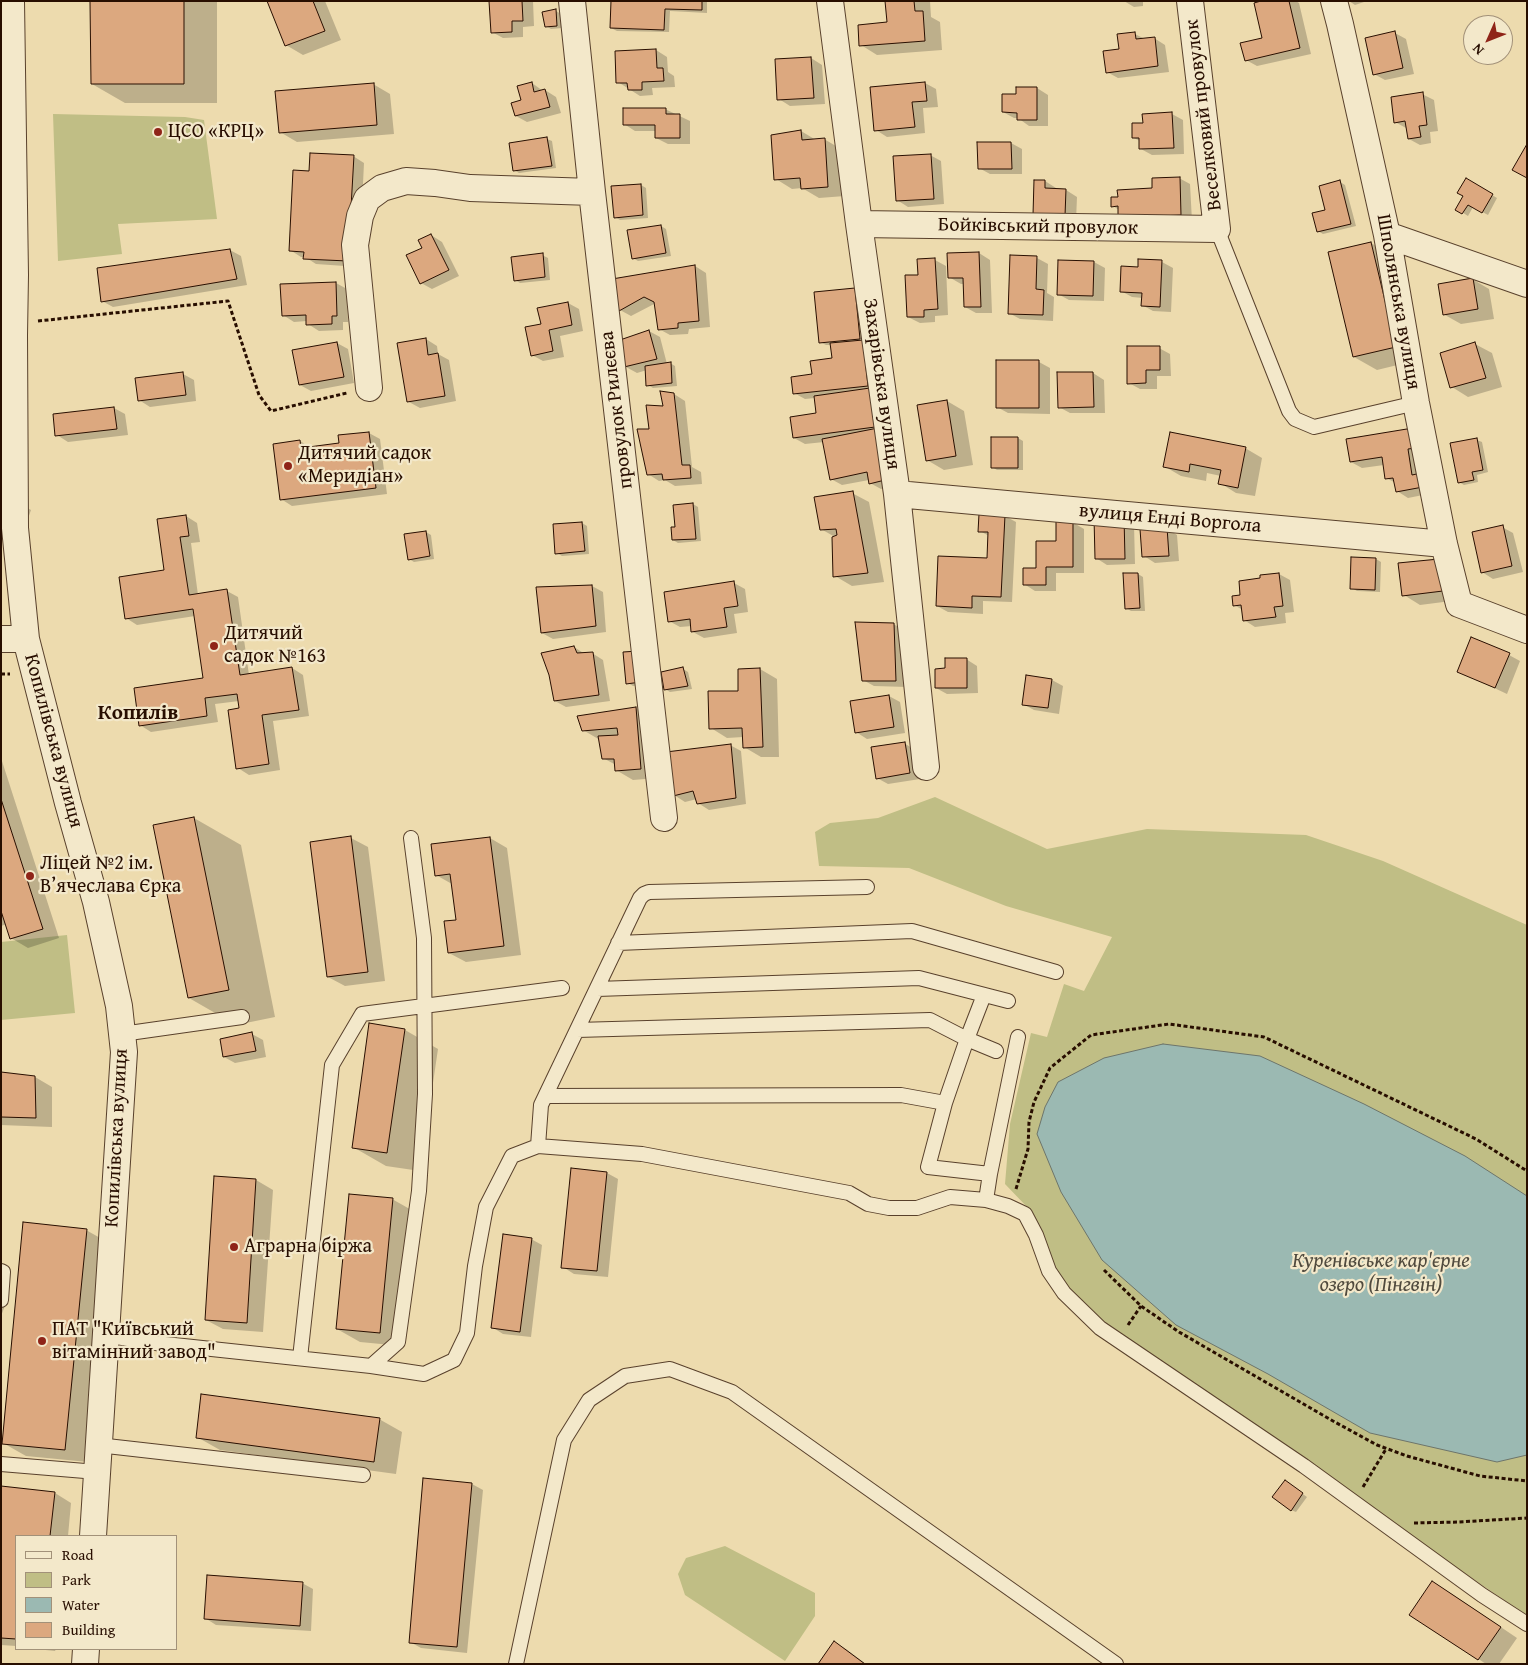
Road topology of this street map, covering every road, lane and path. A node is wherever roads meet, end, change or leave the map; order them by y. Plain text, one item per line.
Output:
1 (11, 1) edge
2 (572, 1) edge
3 (830, 1) edge
4 (1190, 1) edge
5 (1334, 1) edge
6 (592, 192) junction
7 (859, 224) junction
8 (1217, 229) junction
9 (1387, 235) junction
10 (8, 275) edge
11 (1527, 284) edge
12 (37, 321) dead end
13 (369, 388) joint
14 (1416, 403) junction
15 (897, 494) junction
16 (1444, 544) junction
17 (1527, 630) edge
18 (14, 639) edge
19 (926, 767) dead end
20 (664, 818) dead end
21 (411, 838) dead end
22 (867, 887) dead end
23 (618, 943) junction
24 (1056, 972) dead end
25 (562, 988) dead end
26 (597, 989) junction
27 (984, 995) junction
28 (1008, 1001) dead end
29 (424, 1006) junction
30 (242, 1017) dead end
31 (577, 1030) junction
32 (122, 1034) junction
33 (1018, 1037) dead end
34 (967, 1039) junction
35 (996, 1051) dead end
36 (546, 1096) junction
37 (946, 1103) junction
38 (538, 1146) junction
39 (1527, 1171) edge
40 (990, 1174) junction
41 (986, 1200) junction
42 (1011, 1207) junction
43 (1104, 1270) dead end
44 (1, 1271) edge
45 (1, 1300) edge
46 (105, 1335) junction
47 (300, 1358) junction
48 (371, 1366) junction
49 (98, 1445) junction
50 (1386, 1448) junction
51 (1, 1464) edge
52 (97, 1472) junction
53 (363, 1475) dead end
54 (1527, 1481) edge
55 (1354, 1502) junction
56 (1527, 1518) edge
57 (1379, 1520) junction
58 (93, 1535) edge
59 (1527, 1624) edge
60 (86, 1650) edge
61 (85, 1664) edge
62 (516, 1664) edge
63 (1116, 1664) edge

1 - 10 street, Копилівська вулиця
2 - 6 street, провулок Рилєєва
3 - 7 street, Захарівська вулиця
4 - 8 street, Веселковий провулок
5 - 9 street, Шполянська вулиця
6 - 13 street
6 - 20 street, провулок Рилєєва
7 - 8 street, Бойківський провулок
7 - 15 street, Захарівська вулиця
8 - 14 lane
9 - 11 street
9 - 14 street, Шполянська вулиця
10 - 18 street, Копилівська вулиця
12 - 13 path
14 - 16 street, Шполянська вулиця
15 - 16 street, вулиця Енді Воргола
15 - 19 street, Захарівська вулиця
16 - 17 street, Шполянська вулиця
18 - 32 street, Копилівська вулиця
21 - 29 lane
22 - 23 lane
23 - 24 lane
23 - 26 lane
25 - 29 lane
26 - 27 lane
26 - 31 lane
27 - 28 lane
27 - 34 lane
29 - 47 lane
29 - 48 lane
30 - 32 lane
31 - 34 lane
31 - 36 lane
32 - 46 street, Копилівська вулиця
33 - 40 lane
34 - 35 lane
34 - 37 lane
36 - 37 lane
36 - 38 lane
37 - 40 lane
38 - 41 lane
38 - 48 lane
39 - 42 path
40 - 41 lane
41 - 42 lane
42 - 55 lane
43 - 50 path
44 - 45 lane
46 - 47 lane
46 - 49 street, Копилівська вулиця
47 - 48 lane
49 - 52 street, Копилівська вулиця
49 - 53 lane
50 - 54 path
50 - 55 path
51 - 52 lane
52 - 58 street, Копилівська вулиця
55 - 57 lane
56 - 57 path
57 - 59 lane
60 - 61 street
62 - 63 lane

